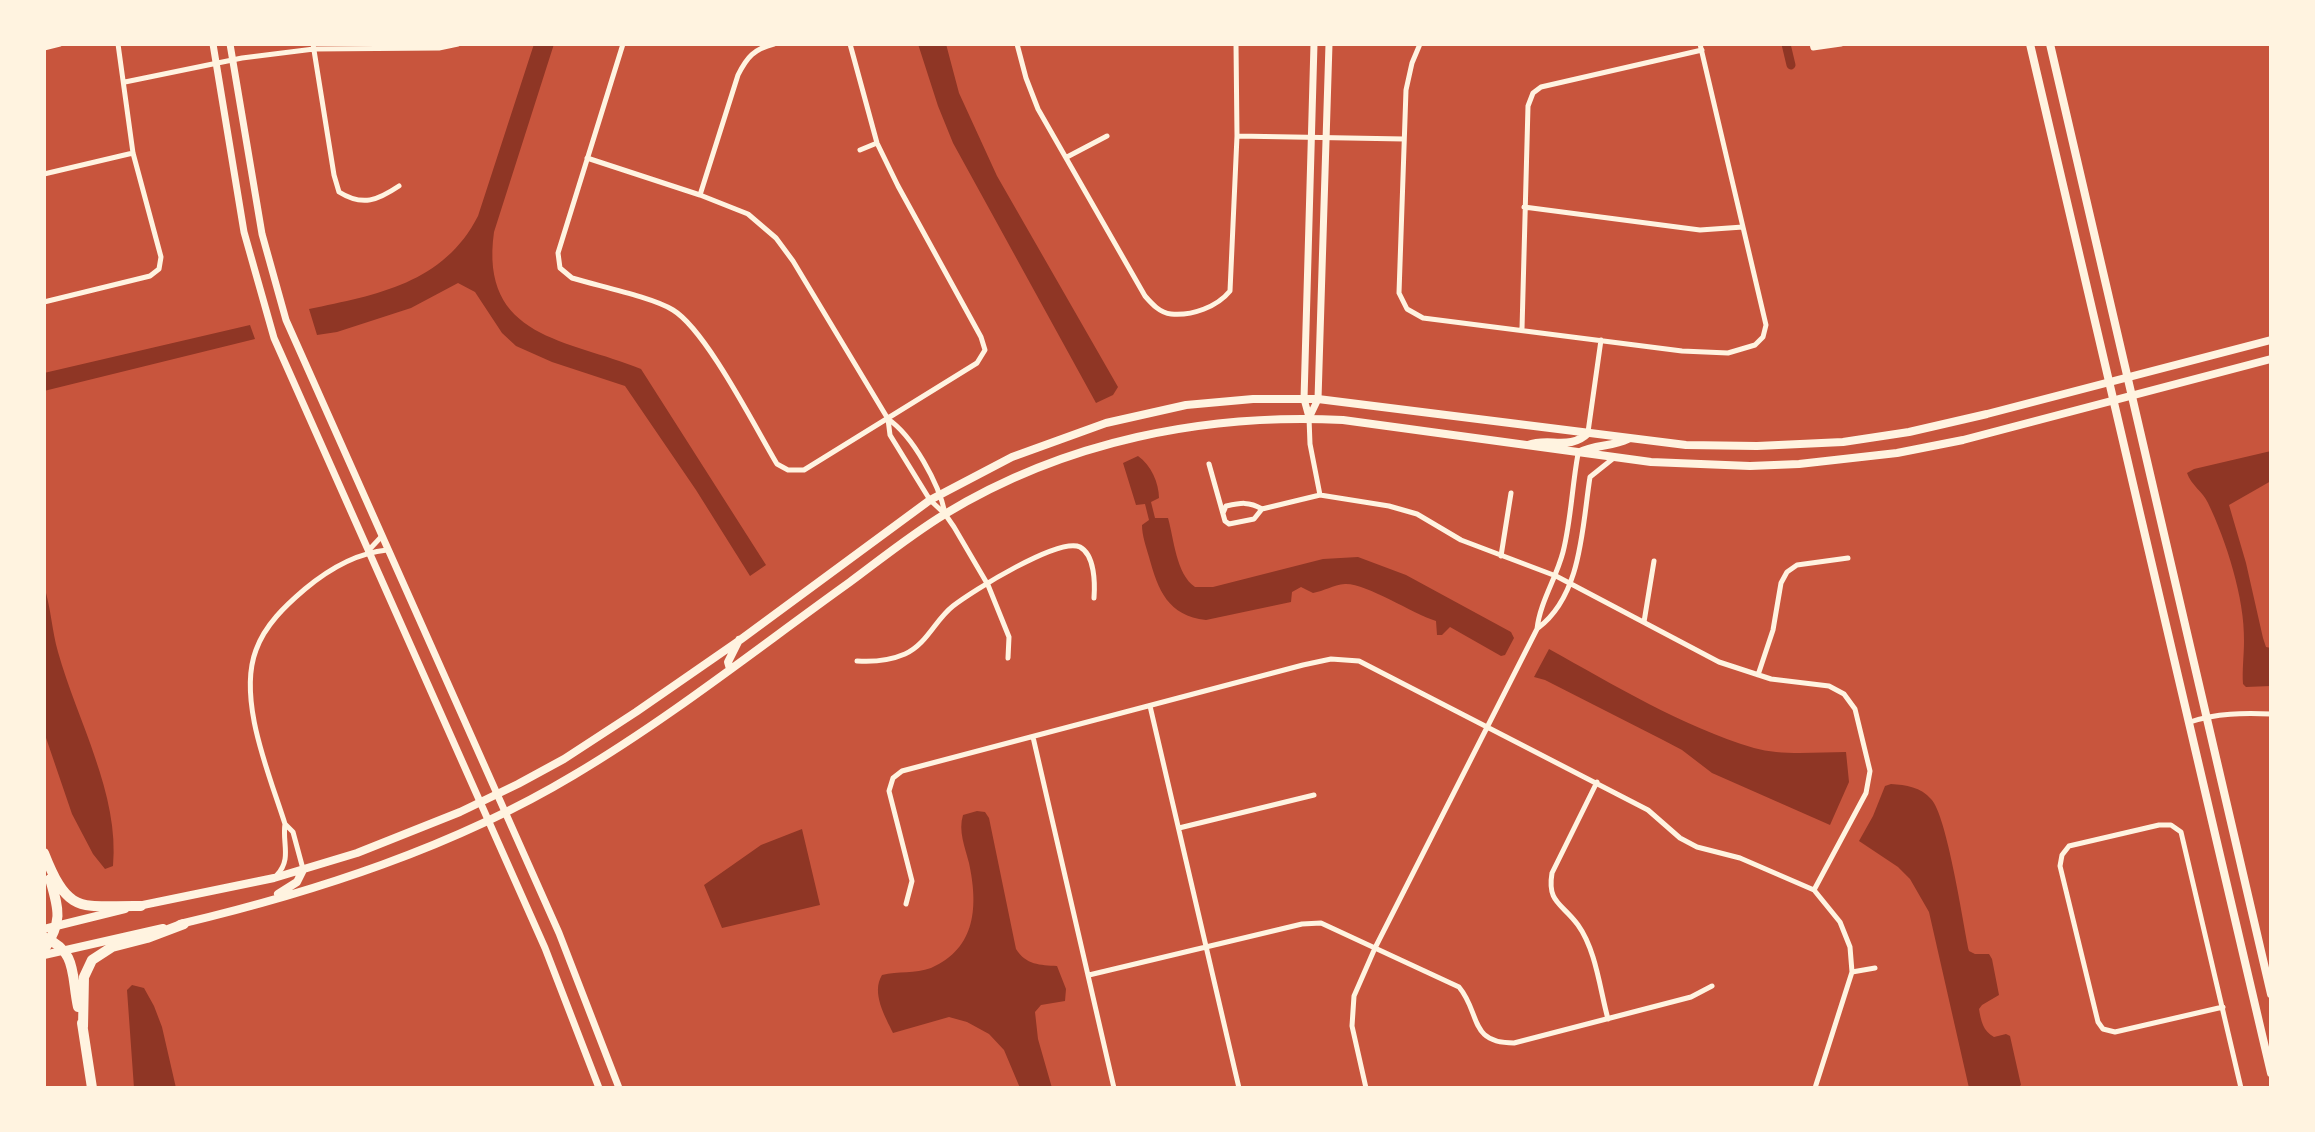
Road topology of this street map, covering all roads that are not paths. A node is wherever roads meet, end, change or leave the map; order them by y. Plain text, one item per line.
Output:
1 (60, 44) edge
2 (118, 44) edge
3 (213, 44) edge
4 (230, 44) edge
5 (623, 44) edge
6 (774, 44) edge
7 (850, 44) edge
8 (1017, 44) edge
9 (1236, 44) edge
10 (1314, 44) edge
11 (1329, 44) edge
12 (1420, 44) edge
13 (1812, 44) edge
14 (1839, 44) edge
15 (2030, 44) edge
16 (2050, 44) edge
17 (456, 45) edge
18 (314, 46) edge
19 (1701, 47) edge
20 (44, 48) edge
21 (233, 60) junction
22 (216, 64) junction
23 (125, 82) junction
24 (1107, 136) dead end
25 (1237, 136) junction
26 (1313, 137) junction
27 (1327, 137) junction
28 (1404, 139) junction
29 (877, 143) junction
30 (860, 150) dead end
31 (133, 153) junction
32 (1067, 157) junction
33 (587, 158) junction
34 (44, 174) edge
35 (399, 186) dead end
36 (700, 195) junction
37 (1524, 207) junction
38 (1743, 227) junction
39 (44, 302) edge
40 (1522, 329) junction
41 (1601, 340) junction
42 (2271, 340) edge
43 (2271, 359) edge
44 (2127, 378) junction
45 (2109, 383) junction
46 (2131, 396) junction
47 (1304, 399) junction
48 (1318, 399) junction
49 (2113, 401) junction
50 (1309, 418) junction
51 (888, 419) junction
52 (1588, 433) junction
53 (1629, 439) junction
54 (1527, 445) junction
55 (916, 451) junction
56 (1578, 453) junction
57 (1615, 457) junction
58 (904, 458) junction
59 (1209, 464) dead end
60 (1511, 493) dead end
61 (941, 494) junction
62 (1320, 495) junction
63 (930, 500) junction
64 (1262, 509) junction
65 (1223, 513) junction
66 (945, 514) junction
67 (381, 537) junction
68 (387, 550) junction
69 (368, 552) junction
70 (1501, 556) junction
71 (1848, 558) dead end
72 (1654, 561) dead end
73 (1556, 576) junction
74 (1571, 584) junction
75 (988, 585) junction
76 (1094, 598) dead end
77 (1644, 622) junction
78 (1537, 629) junction
79 (740, 640) junction
80 (1008, 658) dead end
81 (857, 661) dead end
82 (730, 669) junction
83 (1758, 675) junction
84 (1150, 706) junction
85 (2271, 714) edge
86 (2208, 716) junction
87 (2190, 722) junction
88 (1488, 726) junction
89 (1033, 737) junction
90 (1597, 782) junction
91 (497, 794) junction
92 (1314, 795) dead end
93 (480, 802) junction
94 (504, 812) junction
95 (488, 820) junction
96 (285, 824) junction
97 (1179, 828) junction
98 (44, 854) edge
99 (303, 870) junction
100 (274, 878) junction
101 (1814, 890) junction
102 (906, 904) dead end
103 (256, 905) junction
104 (141, 906) junction
105 (184, 924) junction
106 (57, 925) junction
107 (44, 929) edge
108 (46, 946) edge
109 (1206, 948) junction
110 (1375, 948) junction
111 (65, 950) junction
112 (2263, 959) junction
113 (2246, 962) junction
114 (1875, 968) dead end
115 (1852, 972) junction
116 (1089, 975) junction
117 (1712, 986) dead end
118 (2271, 994) edge
119 (2223, 1007) junction
120 (1608, 1019) junction
121 (83, 1027) junction
122 (2271, 1073) edge
123 (92, 1088) edge
124 (599, 1088) edge
125 (619, 1088) edge
126 (1114, 1088) edge
127 (1239, 1088) edge
128 (1366, 1088) edge
129 (1815, 1088) edge
130 (2241, 1088) edge

1 - 20 street
2 - 23 street
3 - 22 street
4 - 21 street
5 - 33 street
6 - 36 street
7 - 29 street
8 - 32 street
9 - 25 street
10 - 26 street
11 - 27 street
12 - 28 street
13 - 14 street
15 - 45 main road
16 - 44 main road
17 - 18 street
18 - 21 street
18 - 35 street
19 - 37 street
19 - 38 street
21 - 22 street
21 - 67 street
22 - 23 street
22 - 69 street
23 - 31 street
24 - 32 street
25 - 26 street
25 - 32 street
26 - 27 street
26 - 47 street
27 - 28 street
27 - 48 street
28 - 40 street
29 - 30 street
29 - 51 street
31 - 34 street
31 - 39 street
33 - 36 street
33 - 51 street
36 - 51 street
37 - 38 street
37 - 40 street
38 - 41 street
40 - 41 street
41 - 52 street
42 - 44 main road
43 - 46 main road
44 - 45 main road
44 - 46 main road
45 - 49 main road
45 - 53 main road
46 - 49 main road
46 - 86 main road
47 - 48 main road
47 - 50 street
47 - 61 main road
48 - 50 street
48 - 52 main road
49 - 57 main road
49 - 87 main road
50 - 54 main road
50 - 62 street
50 - 66 main road
51 - 55 street
51 - 58 street
52 - 53 main road
52 - 54 main road
53 - 56 main road
54 - 56 main road
55 - 58 street
55 - 61 street
56 - 57 main road
56 - 73 street
57 - 74 street
58 - 63 street
59 - 65 street
60 - 70 street
61 - 63 main road
61 - 66 street
62 - 64 street
62 - 70 street
63 - 66 street
63 - 79 main road
64 - 65 street
64 - 65 street
66 - 75 street
66 - 82 main road
67 - 68 street
67 - 69 street
68 - 69 street
68 - 91 street
69 - 93 street
69 - 96 street
70 - 73 street
71 - 83 street
72 - 77 street
73 - 74 street
73 - 78 street
74 - 77 street
74 - 78 street
75 - 76 street
75 - 80 street
75 - 81 street
77 - 83 street
78 - 88 street
79 - 82 main road
79 - 91 main road
82 - 94 main road
83 - 101 street
84 - 88 street
84 - 89 street
84 - 97 street
85 - 86 street
86 - 87 street
86 - 112 main road
87 - 113 main road
88 - 90 street
88 - 110 street
89 - 102 street
89 - 116 street
90 - 101 street
90 - 120 street
91 - 93 main road
91 - 94 street
92 - 97 street
93 - 95 street
93 - 99 main road
94 - 95 main road
94 - 125 street
95 - 103 main road
95 - 124 street
96 - 99 street
96 - 100 street
97 - 109 street
98 - 104 highway
98 - 106 highway
99 - 100 main road
99 - 103 main road
100 - 104 main road
101 - 115 street
103 - 105 main road
104 - 106 main road
105 - 111 main road
105 - 121 highway
106 - 107 main road
106 - 108 highway
108 - 111 highway
108 - 111 main road
109 - 110 street
109 - 116 street
109 - 127 street
110 - 120 street
110 - 128 street
111 - 121 highway
112 - 113 main road
112 - 118 main road
113 - 122 main road
114 - 115 street
115 - 129 street
116 - 126 street
117 - 120 street
119 - 119 street
119 - 130 street
121 - 123 highway

